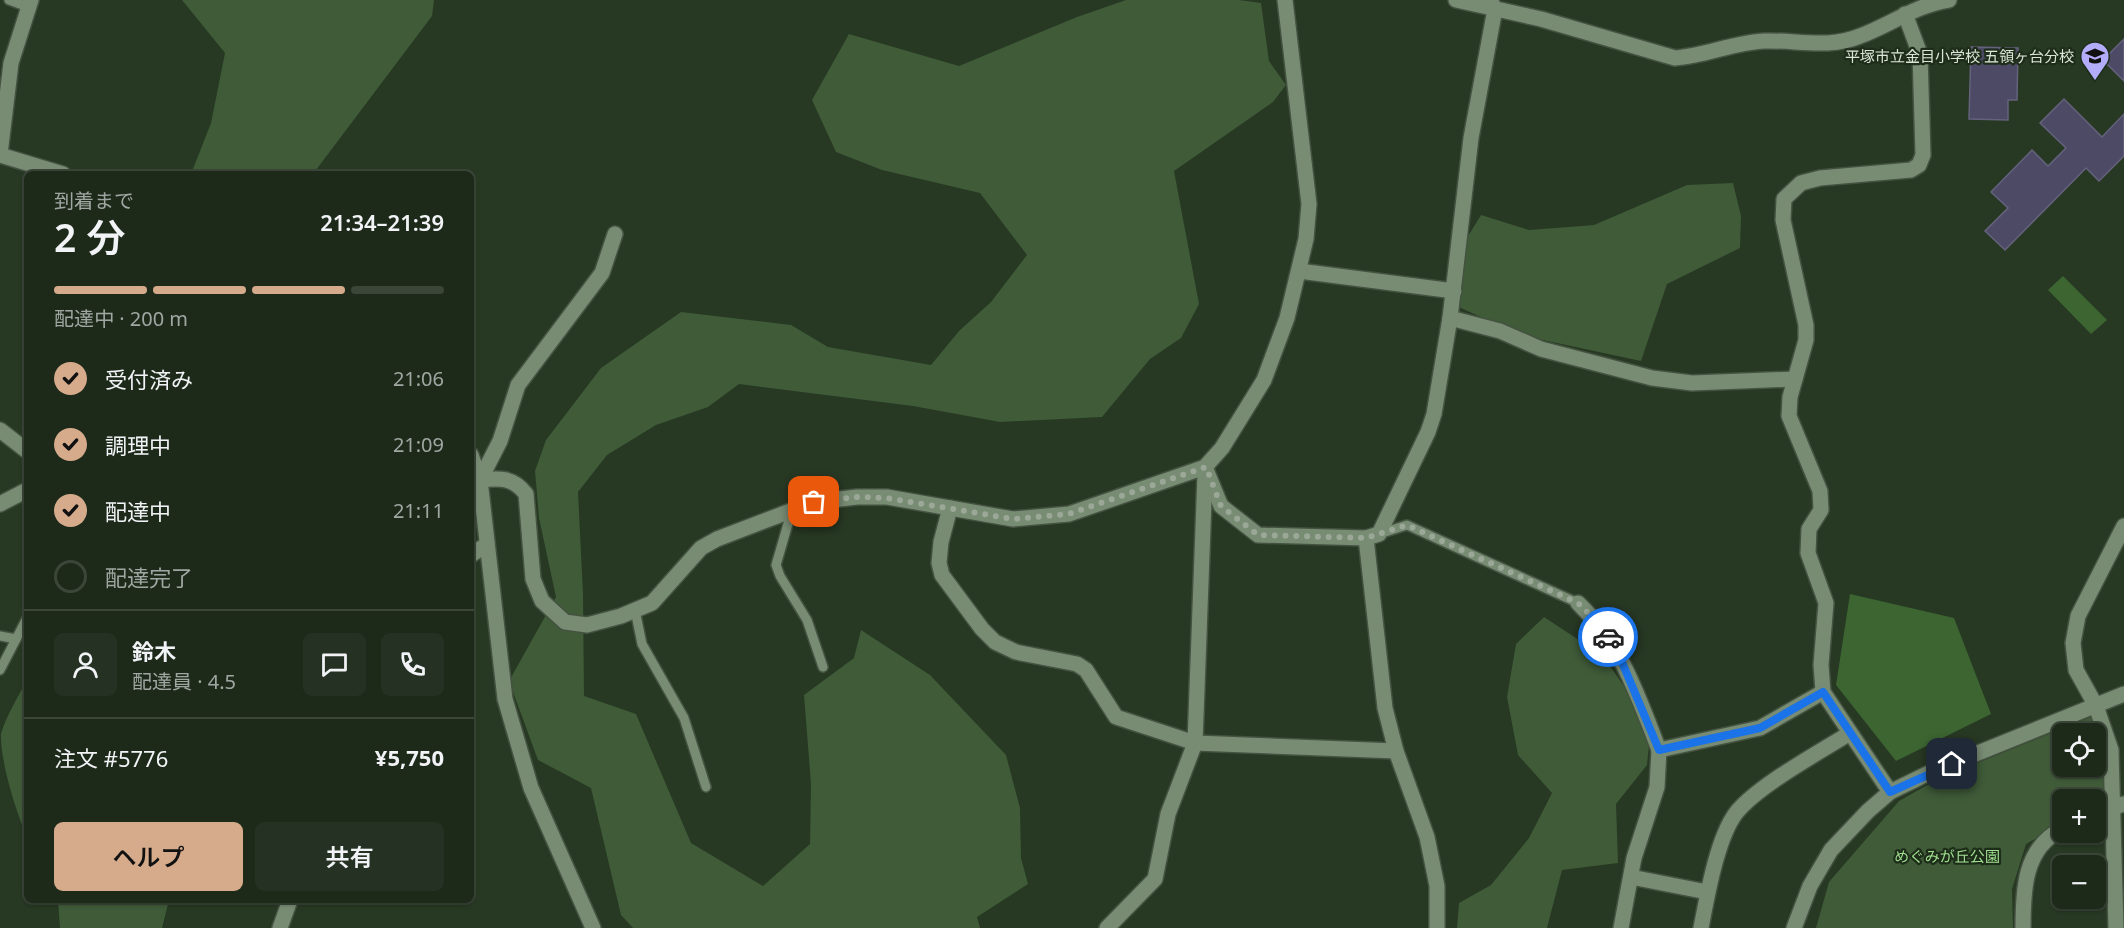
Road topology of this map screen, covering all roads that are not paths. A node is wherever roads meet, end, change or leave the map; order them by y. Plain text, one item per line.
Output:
1 (9, 0) edge
2 (1285, 0) edge
3 (1456, 0) edge
4 (1949, 0) edge
5 (29, 3) edge
6 (1492, 4) edge
7 (1905, 14) junction
8 (6, 62) edge
9 (0, 154) edge
10 (54, 171) edge
11 (615, 234) dead end
12 (1299, 271) junction
13 (1454, 291) junction
14 (1450, 318) junction
15 (1795, 379) junction
16 (0, 430) edge
17 (24, 449) edge
18 (474, 463) edge
19 (1206, 467) junction
20 (480, 480) junction
21 (24, 492) edge
22 (0, 504) edge
23 (950, 508) junction
24 (792, 510) junction
25 (2124, 526) edge
26 (1373, 536) junction
27 (486, 545) junction
28 (474, 553) edge
29 (1578, 603) joint
30 (635, 610) junction
31 (24, 624) edge
32 (0, 636) edge
33 (16, 639) junction
34 (823, 667) dead end
35 (0, 670) edge
36 (1823, 692) junction
37 (2124, 694) edge
38 (2096, 706) junction
39 (1850, 733) junction
40 (1195, 743) junction
41 (1659, 750) junction
42 (1396, 751) junction
43 (706, 787) dead end
44 (1890, 792) junction
45 (2119, 806) edge
46 (2052, 835) edge
47 (1631, 877) junction
48 (1707, 892) junction
49 (289, 903) edge
50 (280, 928) edge
51 (593, 928) edge
52 (1107, 928) edge
53 (1437, 928) edge
54 (1621, 928) edge
55 (1701, 928) edge
56 (1794, 928) edge
57 (2024, 928) edge
58 (2116, 928) edge

1 - 5 lane
2 - 12 street
3 - 6 street
4 - 7 street
5 - 8 street
6 - 7 street
6 - 13 street
7 - 15 street
8 - 9 street
9 - 10 street
11 - 20 street
12 - 13 street
12 - 19 street
13 - 14 street
14 - 15 street
14 - 26 street
15 - 36 street
16 - 17 street
18 - 20 street
19 - 23 street
19 - 26 street
19 - 40 street
20 - 27 street
20 - 30 street
21 - 22 street
23 - 24 street
23 - 40 street
24 - 30 street
24 - 34 lane
25 - 38 street
26 - 29 lane
26 - 42 street
27 - 28 street
27 - 51 street
29 - 41 street
30 - 43 lane
31 - 33 lane
32 - 33 lane
33 - 35 lane
36 - 39 street
36 - 41 street
37 - 38 street
38 - 44 street
38 - 45 street
39 - 44 street
39 - 48 street
40 - 42 street
40 - 52 street
41 - 47 street
42 - 53 street
44 - 56 street
45 - 58 street
46 - 57 street
47 - 48 street
47 - 54 street
48 - 55 street
49 - 50 street

